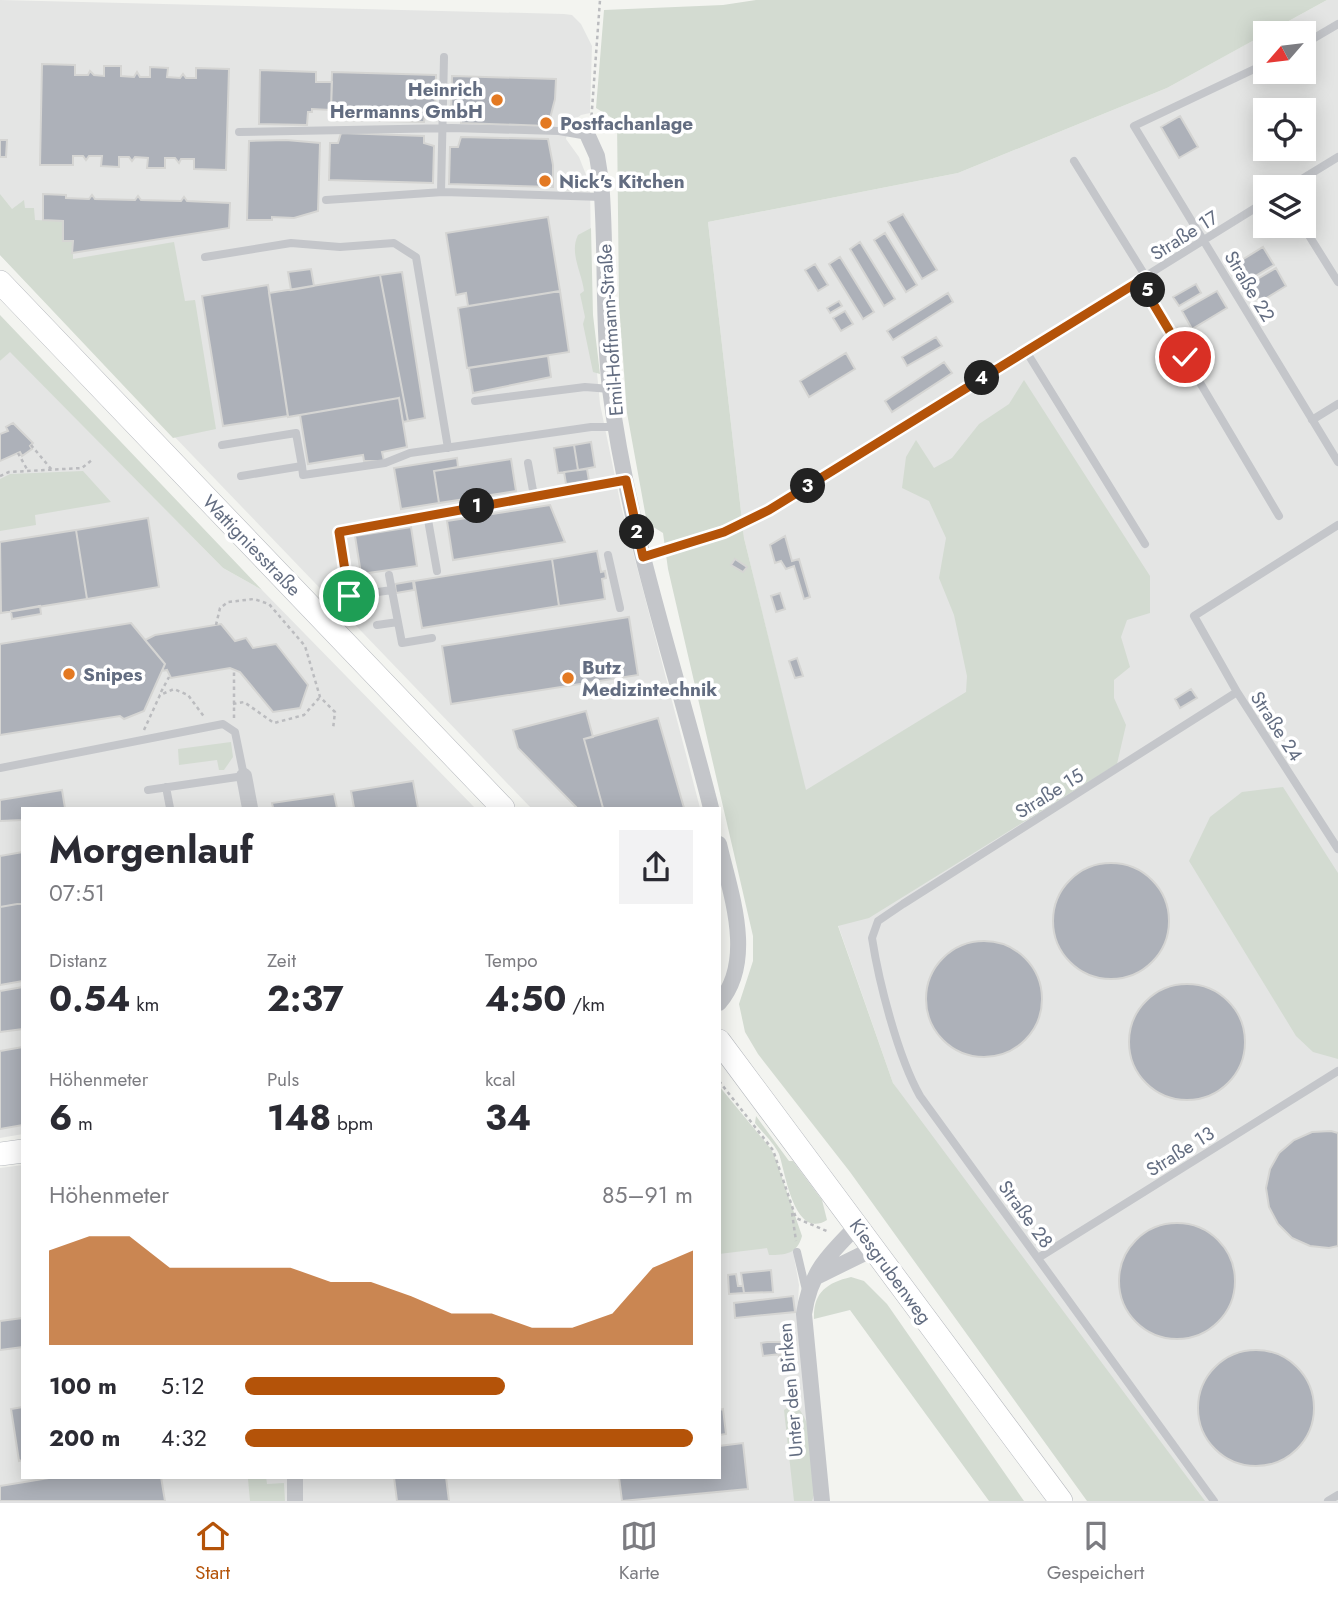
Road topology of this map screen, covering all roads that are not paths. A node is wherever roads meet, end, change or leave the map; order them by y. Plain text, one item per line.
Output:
1 (1338, 24) edge
2 (1316, 37) edge
3 (444, 57) dead end
4 (1253, 70) edge
5 (443, 128) junction
6 (239, 132) dead end
7 (588, 136) joint
8 (1338, 157) edge
9 (1073, 161) dead end
10 (1309, 175) edge
11 (441, 192) junction
12 (603, 197) junction
13 (326, 200) dead end
14 (1253, 209) edge
15 (1310, 238) edge
16 (1204, 240) junction
17 (205, 257) dead end
18 (1146, 277) junction
19 (0, 282) edge
20 (1338, 282) edge
21 (1026, 351) junction
22 (610, 389) junction
23 (475, 401) dead end
24 (1338, 404) edge
25 (1312, 419) junction
26 (617, 427) junction
27 (222, 445) dead end
28 (448, 448) junction
29 (528, 463) dead end
30 (1338, 463) edge
31 (302, 466) junction
32 (240, 476) dead end
33 (626, 480) junction
34 (534, 496) junction
35 (427, 514) junction
36 (1279, 516) dead end
37 (1338, 525) edge
38 (1146, 544) dead end
39 (608, 555) dead end
40 (643, 557) junction
41 (437, 571) dead end
42 (389, 575) dead end
43 (392, 590) junction
44 (620, 608) dead end
45 (398, 622) junction
46 (377, 625) dead end
47 (432, 638) dead end
48 (1237, 692) junction
49 (0, 768) edge
50 (244, 776) junction
51 (166, 787) junction
52 (148, 790) dead end
53 (170, 807) edge
54 (250, 807) edge
55 (502, 807) edge
56 (711, 807) edge
57 (1338, 849) edge
58 (721, 853) edge
59 (878, 921) joint
60 (736, 966) junction
61 (721, 978) edge
62 (721, 1000) edge
63 (721, 1044) edge
64 (1338, 1071) edge
65 (21, 1151) edge
66 (0, 1154) edge
67 (858, 1225) junction
68 (875, 1248) junction
69 (797, 1252) road end
70 (1038, 1258) junction
71 (816, 1277) junction
72 (807, 1294) junction
73 (295, 1479) edge
74 (1338, 1495) edge
75 (295, 1501) edge
76 (822, 1501) edge
77 (1061, 1501) edge
78 (1214, 1501) edge
79 (1328, 1501) edge

1 - 2 lane
3 - 5 lane
4 - 16 lane, Straße 22
5 - 6 lane
5 - 7 lane
5 - 11 lane
7 - 12 street, Emil-Hoffmann-Straße
8 - 10 lane
9 - 18 lane
11 - 12 lane
11 - 13 lane
12 - 22 street, Emil-Hoffmann-Straße
14 - 16 lane, Straße 17
15 - 20 lane
16 - 18 lane, Straße 17
16 - 25 lane, Straße 22
17 - 28 lane
18 - 21 lane, Straße 17
18 - 36 lane
19 - 55 main road, Wattigniesstraße
21 - 38 lane
21 - 40 lane, Straße 17
22 - 23 lane
22 - 26 street, Emil-Hoffmann-Straße
24 - 25 lane
25 - 30 lane, Straße 22
26 - 28 lane
26 - 33 street, Emil-Hoffmann-Straße
27 - 31 lane
28 - 31 lane
29 - 34 lane
31 - 32 lane
33 - 34 lane
33 - 40 street, Emil-Hoffmann-Straße
34 - 35 lane
35 - 41 lane
35 - 43 lane
37 - 48 lane, Straße 24
39 - 44 lane
40 - 56 street, Emil-Hoffmann-Straße
42 - 43 lane
43 - 45 lane
45 - 46 lane
45 - 47 lane
48 - 57 lane, Straße 24
48 - 59 lane, Straße 15
49 - 50 lane
50 - 51 lane
50 - 54 street
51 - 52 lane
51 - 53 lane
58 - 60 street
59 - 70 lane, Straße 28
60 - 61 street
60 - 62 street
63 - 67 main road, Kiesgrubenweg
64 - 70 lane, Straße 13
65 - 66 main road
67 - 68 main road, Kiesgrubenweg
67 - 71 street, Unter den Birken
68 - 71 street
68 - 77 main road, Kiesgrubenweg
69 - 72 lane
70 - 78 lane, Straße 28
71 - 72 street, Unter den Birken
72 - 76 street, Unter den Birken
73 - 75 street
74 - 79 lane

